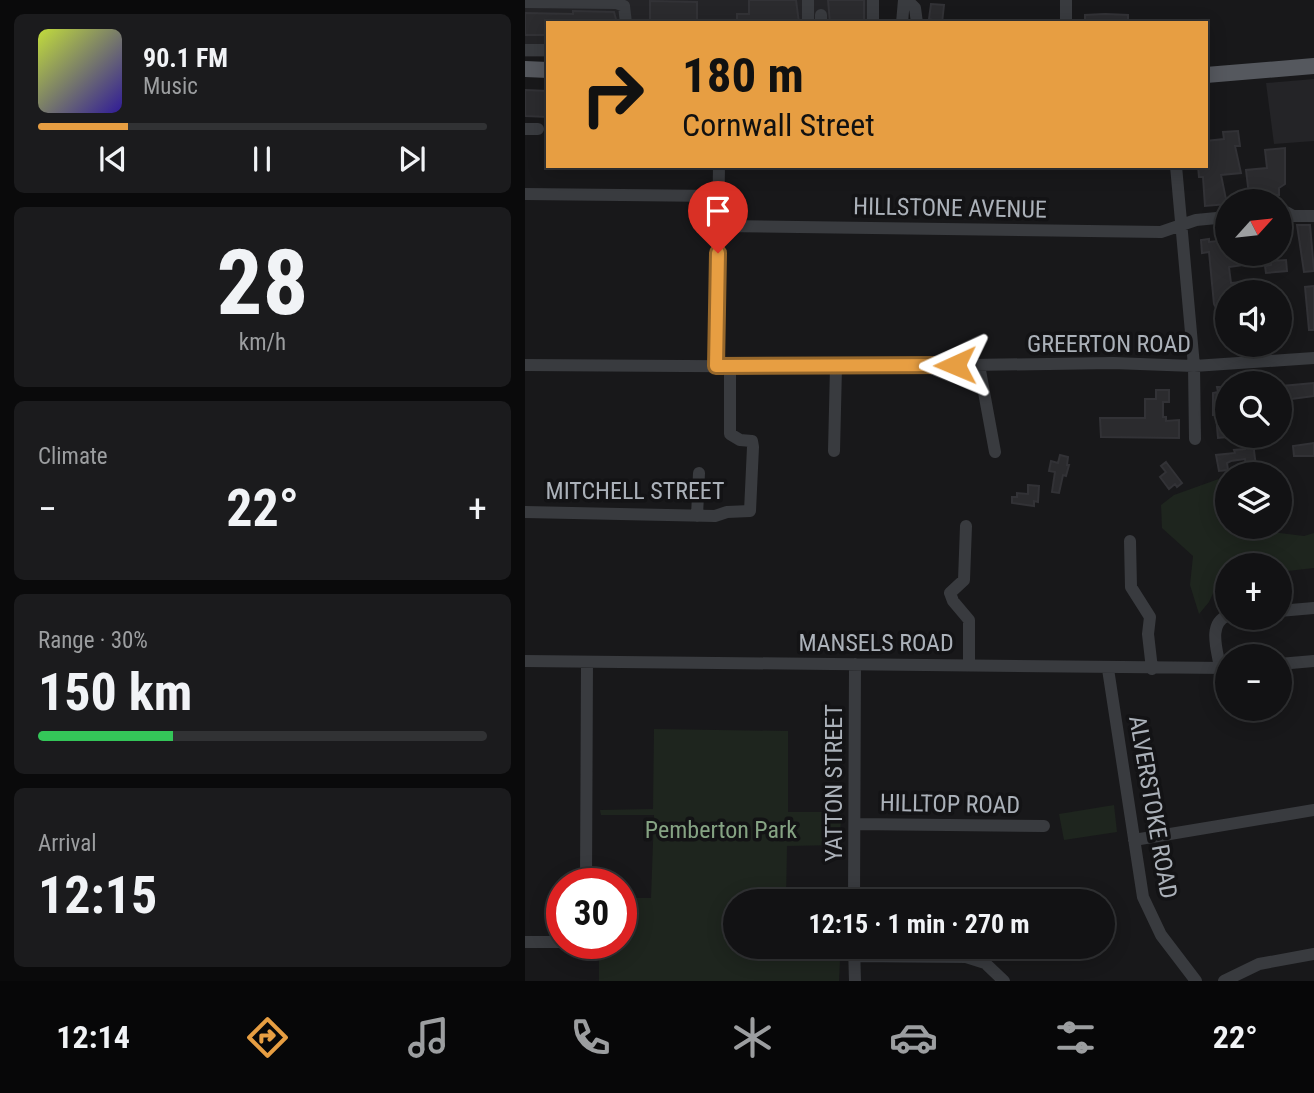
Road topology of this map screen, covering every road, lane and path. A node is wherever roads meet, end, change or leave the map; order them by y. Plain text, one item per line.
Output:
1 (808, 0) edge
2 (873, 0) edge
3 (906, 0) edge
4 (1066, 0) edge
5 (525, 2) edge
6 (626, 21) edge
7 (808, 21) edge
8 (873, 21) edge
9 (902, 21) edge
10 (917, 21) edge
11 (1066, 21) edge
12 (525, 50) edge
13 (546, 50) edge
14 (1314, 66) edge
15 (525, 69) edge
16 (546, 69) edge
17 (525, 75) edge
18 (546, 75) edge
19 (1208, 75) edge
20 (719, 168) edge
21 (1176, 168) edge
22 (525, 194) edge
23 (718, 196) junction
24 (1314, 212) edge
25 (1292, 216) edge
26 (1215, 218) edge
27 (1180, 225) junction
28 (719, 226) junction
29 (1314, 358) edge
30 (525, 365) edge
31 (979, 365) junction
32 (716, 366) junction
33 (730, 366) junction
34 (1194, 366) junction
35 (836, 367) junction
36 (1195, 439) dead end
37 (834, 451) dead end
38 (995, 452) dead end
39 (699, 473) dead end
40 (525, 512) edge
41 (697, 516) junction
42 (966, 526) dead end
43 (1130, 541) dead end
44 (1314, 608) edge
45 (1292, 610) edge
46 (525, 661) edge
47 (1314, 661) edge
48 (587, 663) junction
49 (1292, 663) edge
50 (855, 664) junction
51 (969, 665) junction
52 (1215, 668) edge
53 (1108, 669) junction
54 (1152, 669) junction
55 (1314, 810) edge
56 (855, 824) junction
57 (1044, 827) dead end
58 (1134, 840) junction
59 (586, 868) edge
60 (854, 889) edge
61 (525, 942) edge
62 (546, 942) edge
63 (1314, 954) edge
64 (854, 959) edge
65 (972, 959) edge
66 (855, 981) edge
67 (1005, 981) edge
68 (1196, 981) edge
69 (1224, 981) edge

1 - 7 street
2 - 8 street
3 - 9 street
3 - 10 street
4 - 11 street
5 - 6 street
12 - 13 street
14 - 19 main road
15 - 16 main road
17 - 18 main road
20 - 23 street
21 - 27 street
22 - 23 street
23 - 28 street
24 - 25 street
26 - 27 street, HILLSTONE AVENUE
27 - 28 street, HILLSTONE AVENUE
27 - 34 street
28 - 32 street
29 - 34 street, GREERTON ROAD
30 - 32 street, GREERTON ROAD
31 - 34 street, GREERTON ROAD
31 - 35 street, GREERTON ROAD
31 - 38 street
32 - 33 street, GREERTON ROAD
33 - 35 street, GREERTON ROAD
33 - 41 street, MITCHELL STREET
34 - 36 street
35 - 37 street
39 - 41 street
40 - 41 street, MITCHELL STREET
42 - 51 street
43 - 54 street
44 - 45 street
46 - 48 street, MANSELS ROAD
47 - 49 street
48 - 50 street, MANSELS ROAD
48 - 59 street
50 - 51 street, MANSELS ROAD
50 - 56 street, YATTON STREET
51 - 53 street, MANSELS ROAD
52 - 54 street, MANSELS ROAD
53 - 54 street, MANSELS ROAD
53 - 58 street, ALVERSTOKE ROAD
55 - 58 street
56 - 57 street, HILLTOP ROAD
56 - 60 street, YATTON STREET
58 - 68 street, ALVERSTOKE ROAD
61 - 62 street
63 - 69 street
64 - 66 street
65 - 67 street

